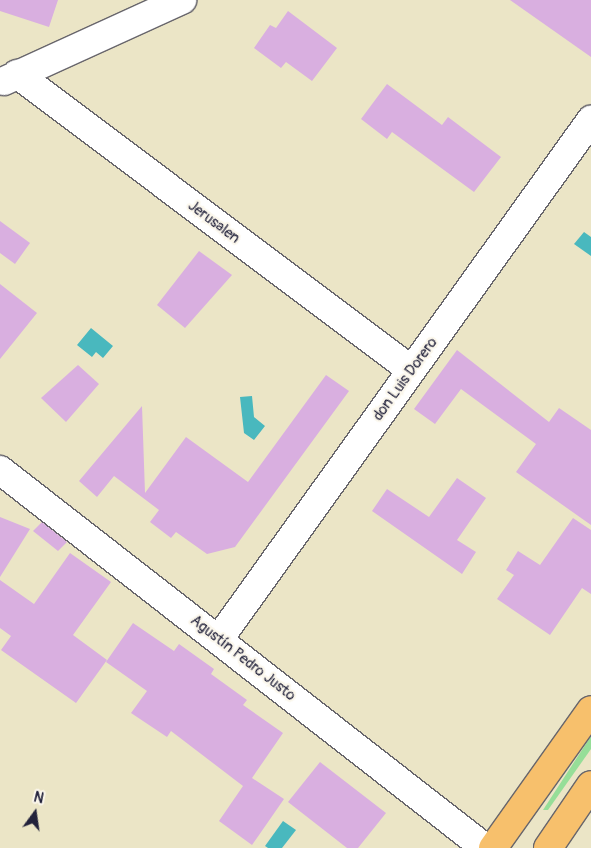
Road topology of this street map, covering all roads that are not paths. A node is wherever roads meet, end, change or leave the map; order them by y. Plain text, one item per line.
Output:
1 (182, 0) edge
2 (8, 78) edge
3 (591, 120) edge
4 (411, 370) junction
5 (0, 470) edge
6 (219, 639) junction
7 (591, 710) edge
8 (591, 785) edge
9 (486, 848) edge
10 (493, 848) edge
11 (548, 848) edge

1 - 2 street
2 - 4 street, Jerusalen
3 - 4 street, don Luis Dorero
4 - 6 street, don Luis Dorero
5 - 6 street, Agustín Pedro Justo
6 - 9 street, Agustín Pedro Justo
7 - 10 main road
8 - 11 main road

